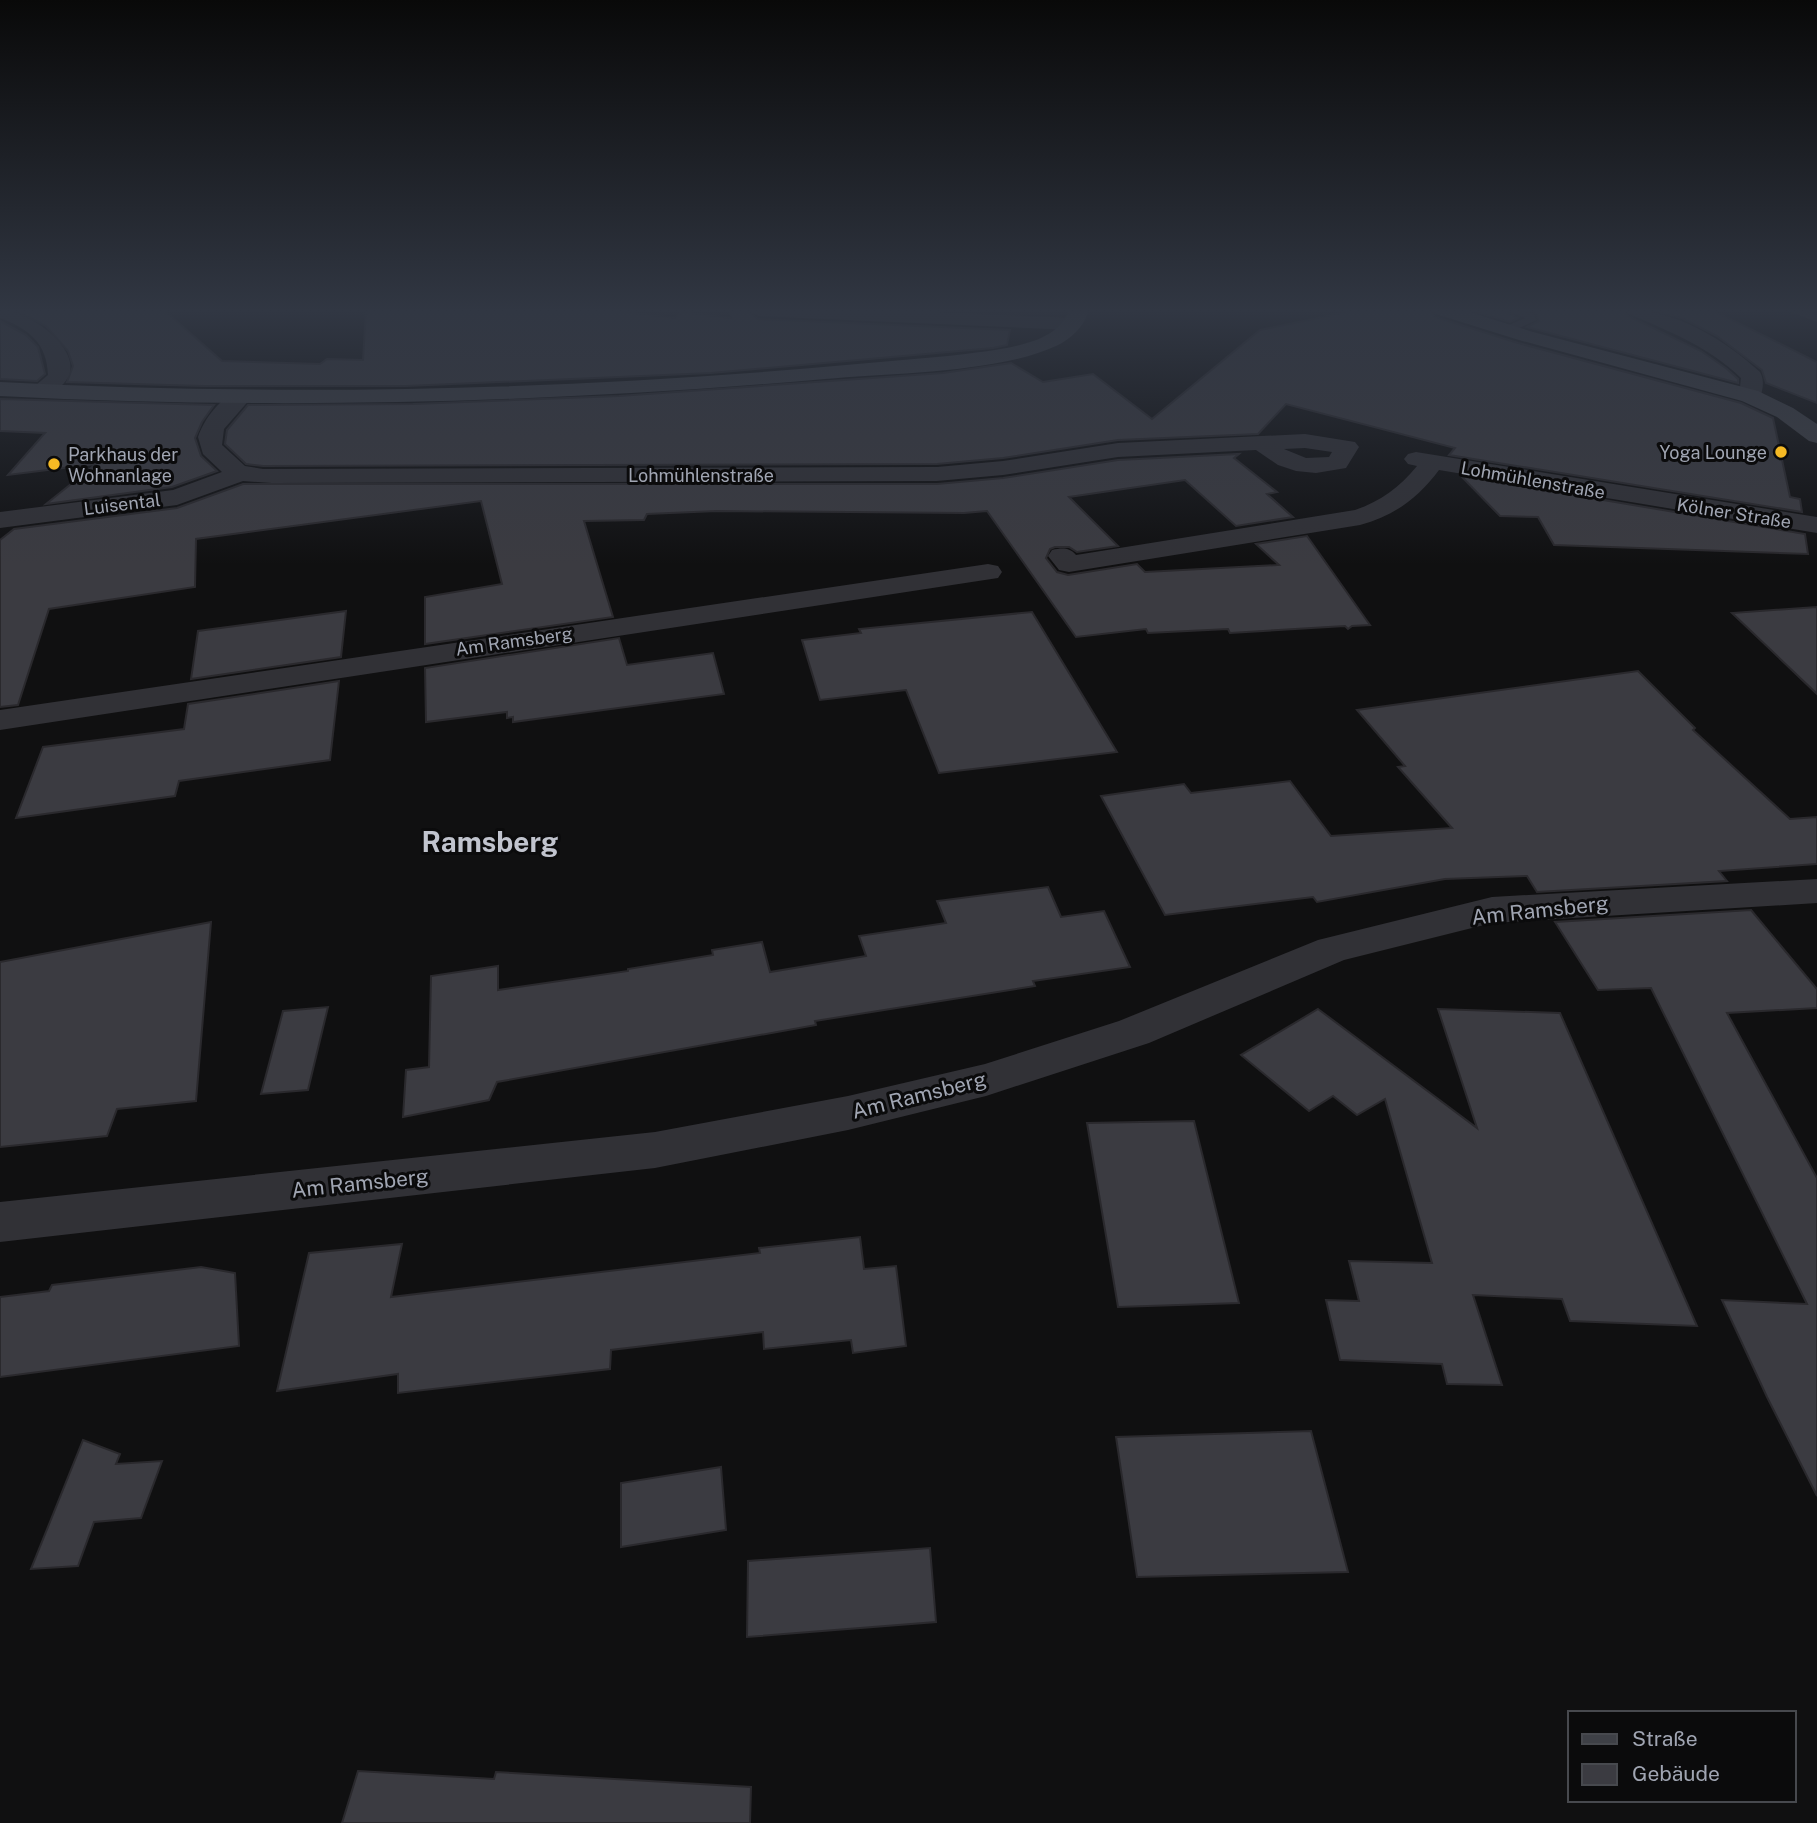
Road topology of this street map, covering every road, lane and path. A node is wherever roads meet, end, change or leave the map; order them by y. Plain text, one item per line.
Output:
1 (156, 395) edge
2 (382, 395) edge
3 (1747, 395) edge
4 (1750, 396) joint
5 (240, 398) junction
6 (1814, 429) edge
7 (1261, 443) dead end
8 (240, 474) junction
9 (1651, 500) joint
10 (0, 520) edge
11 (1817, 525) edge
12 (1062, 555) dead end
13 (988, 572) dead end
14 (0, 720) edge
15 (1817, 891) edge
16 (0, 1222) edge

1 - 5 main road
2 - 5 main road
3 - 4 main road
4 - 6 main road
5 - 8 street
7 - 8 street, Lohmühlenstraße
8 - 10 street, Luisental
9 - 11 street, Kölner Straße
9 - 12 street, Lohmühlenstraße
13 - 14 street, Am Ramsberg
15 - 16 street, Am Ramsberg

